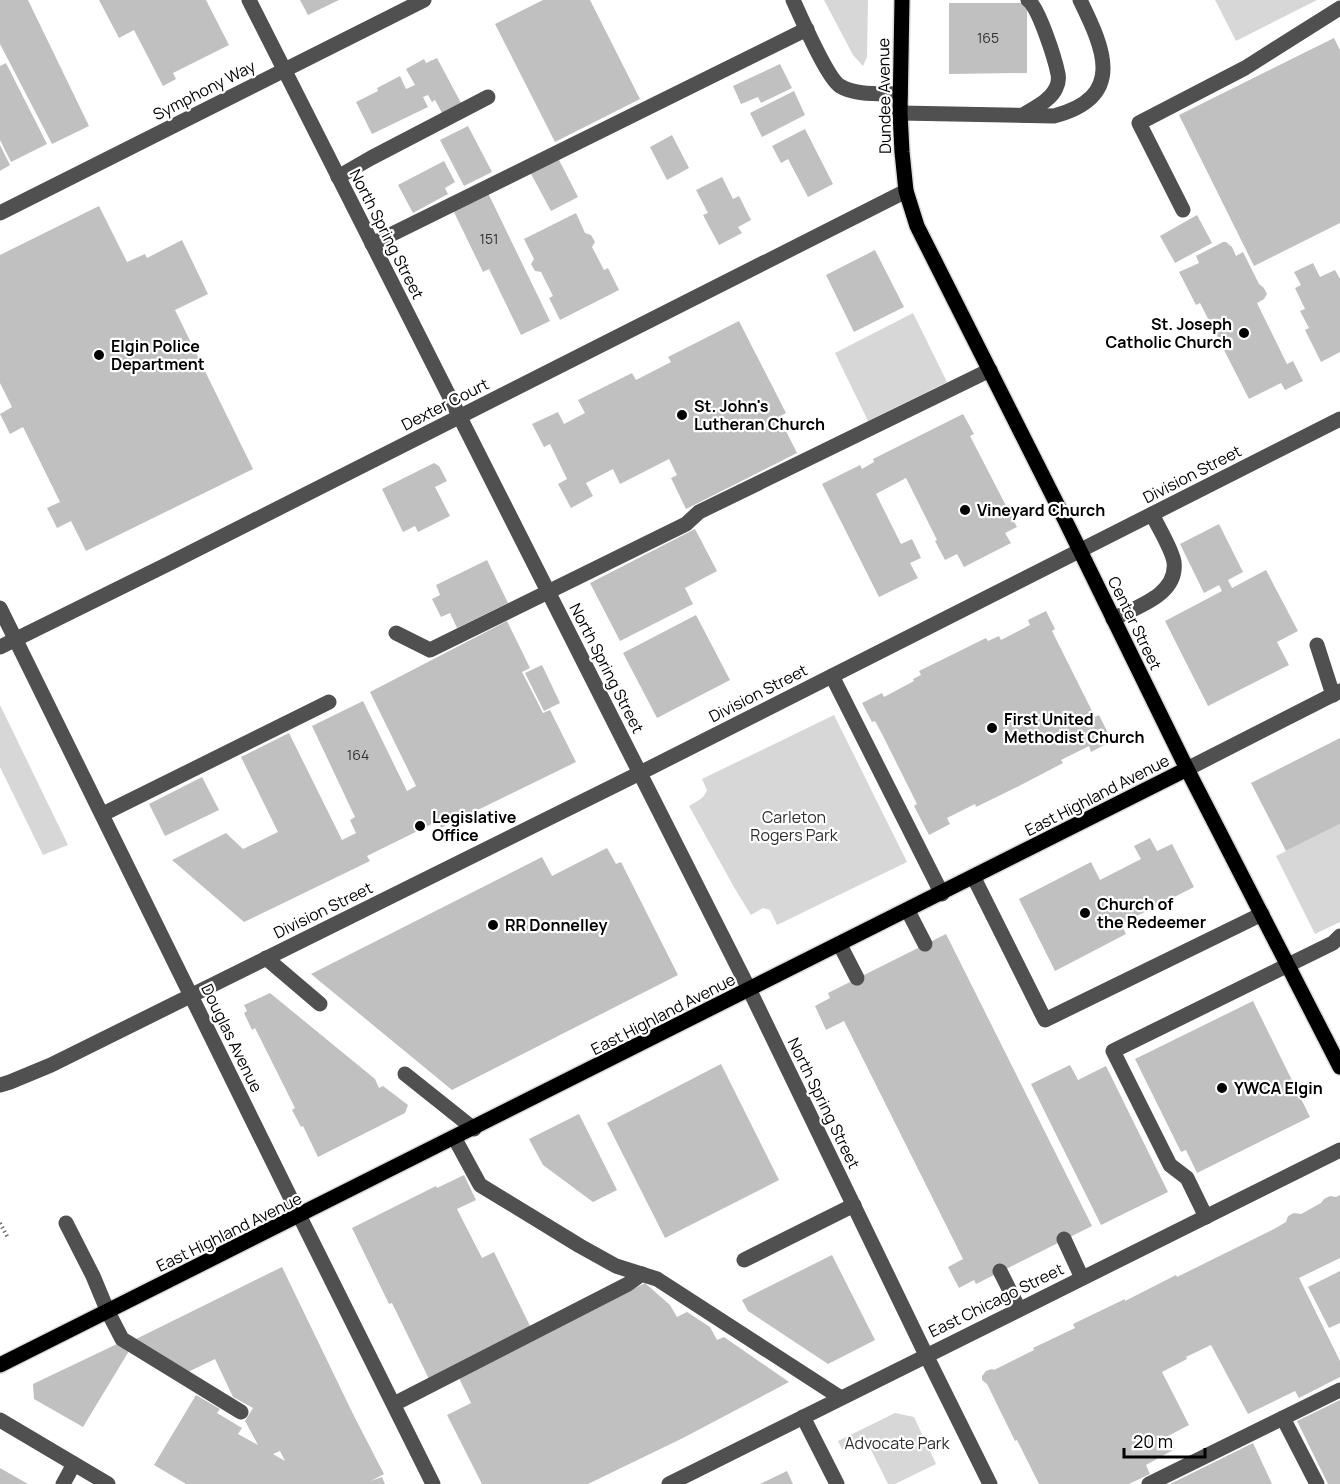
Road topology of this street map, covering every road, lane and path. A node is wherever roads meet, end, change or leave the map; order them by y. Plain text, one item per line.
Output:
1 (249, 0) edge
2 (424, 0) edge
3 (793, 0) edge
4 (902, 0) edge
5 (1028, 0) edge
6 (1080, 0) edge
7 (1340, 8) edge
8 (807, 29) junction
9 (284, 70) junction
10 (900, 94) junction
11 (488, 97) dead end
12 (900, 113) junction
13 (1023, 115) junction
14 (338, 177) junction
15 (906, 190) junction
16 (1183, 210) dead end
17 (0, 213) edge
18 (372, 244) junction
19 (990, 370) junction
20 (459, 416) junction
21 (1340, 419) edge
22 (1152, 514) junction
23 (1080, 551) junction
24 (547, 591) junction
25 (0, 608) edge
26 (1113, 619) junction
27 (396, 633) dead end
28 (16, 639) junction
29 (1317, 645) dead end
30 (0, 647) edge
31 (832, 676) junction
32 (1336, 693) edge
33 (329, 702) dead end
34 (1188, 769) junction
35 (640, 773) junction
36 (103, 814) junction
37 (974, 878) junction
38 (942, 894) junction
39 (908, 911) junction
40 (1262, 914) junction
41 (1340, 936) edge
42 (925, 944) dead end
43 (840, 945) junction
44 (266, 958) junction
45 (1287, 964) junction
46 (856, 978) dead end
47 (750, 991) junction
48 (191, 995) junction
49 (320, 1004) dead end
50 (1340, 1067) edge
51 (405, 1074) dead end
52 (0, 1084) edge
53 (474, 1129) junction
54 (455, 1139) junction
55 (1340, 1150) edge
56 (854, 1205) junction
57 (300, 1217) junction
58 (1206, 1217) junction
59 (0, 1223) edge
60 (66, 1223) dead end
61 (8, 1238) dead end
62 (1064, 1239) dead end
63 (744, 1260) dead end
64 (1000, 1271) dead end
65 (642, 1274) junction
66 (1082, 1278) junction
67 (1019, 1309) junction
68 (108, 1312) junction
69 (926, 1355) junction
70 (0, 1365) edge
71 (1340, 1390) edge
72 (841, 1398) junction
73 (394, 1404) junction
74 (241, 1413) dead end
75 (803, 1417) junction
76 (1283, 1418) junction
77 (0, 1420) edge
78 (75, 1464) junction
79 (63, 1484) edge
80 (108, 1484) edge
81 (433, 1484) edge
82 (669, 1484) edge
83 (837, 1484) edge
84 (990, 1484) edge
85 (1149, 1484) edge
86 (1317, 1484) edge

1 - 9 street, North Spring Street
2 - 9 street, Symphony Way
3 - 8 street
4 - 10 main road, Dundee Avenue
5 - 13 street
6 - 13 street
7 - 16 street
8 - 10 street
8 - 18 street
9 - 14 street, North Spring Street
9 - 17 street, Symphony Way
10 - 12 main road, Dundee Avenue
11 - 14 street
12 - 13 street
12 - 15 main road, Dundee Avenue
14 - 18 street, North Spring Street
15 - 19 main road, Center Street
15 - 20 street, Dexter Court
18 - 20 street, North Spring Street
19 - 23 main road, Center Street
19 - 24 street
20 - 24 street, North Spring Street
20 - 28 street, Dexter Court
21 - 22 street, Division Street
22 - 23 street, Division Street
22 - 26 street
23 - 26 main road, Center Street
23 - 31 street, Division Street
24 - 27 street
24 - 35 street, North Spring Street
25 - 28 street, Douglas Avenue
26 - 34 main road, Center Street
28 - 30 street, Dexter Court
28 - 36 street, Douglas Avenue
29 - 32 street
31 - 35 street, Division Street
31 - 38 street
32 - 34 street, East Highland Avenue
33 - 36 street
34 - 37 main road, East Highland Avenue
34 - 40 main road, Center Street
35 - 44 street, Division Street
35 - 47 street, North Spring Street
36 - 48 street, Douglas Avenue
37 - 38 main road, East Highland Avenue
37 - 40 street
38 - 39 main road, East Highland Avenue
39 - 42 street
39 - 43 main road, East Highland Avenue
40 - 45 main road, Center Street
41 - 45 street
43 - 46 street
43 - 47 main road, East Highland Avenue
44 - 48 street, Division Street
44 - 49 street
45 - 50 main road, Center Street
45 - 58 street
47 - 53 main road, East Highland Avenue
47 - 56 street, North Spring Street
48 - 52 street, Division Street
48 - 57 street, Douglas Avenue
51 - 53 street
53 - 54 main road, East Highland Avenue
54 - 57 main road, East Highland Avenue
54 - 65 street
55 - 58 street, East Chicago Street
56 - 63 street
56 - 69 street, North Spring Street
57 - 68 main road, East Highland Avenue
57 - 73 street, Douglas Avenue
58 - 66 street, East Chicago Street
59 - 61 path
60 - 68 street
62 - 66 street
64 - 67 street
65 - 72 street
65 - 73 street
66 - 67 street, East Chicago Street
67 - 69 street, East Chicago Street
68 - 70 main road, East Highland Avenue
68 - 74 street
69 - 72 street, East Chicago Street
69 - 84 street, North Spring Street
71 - 76 street
72 - 75 street, East Chicago Street
73 - 81 street, Douglas Avenue
75 - 82 street, East Chicago Street
75 - 83 street
76 - 85 street
76 - 86 street
77 - 78 street
78 - 79 street
78 - 80 street

